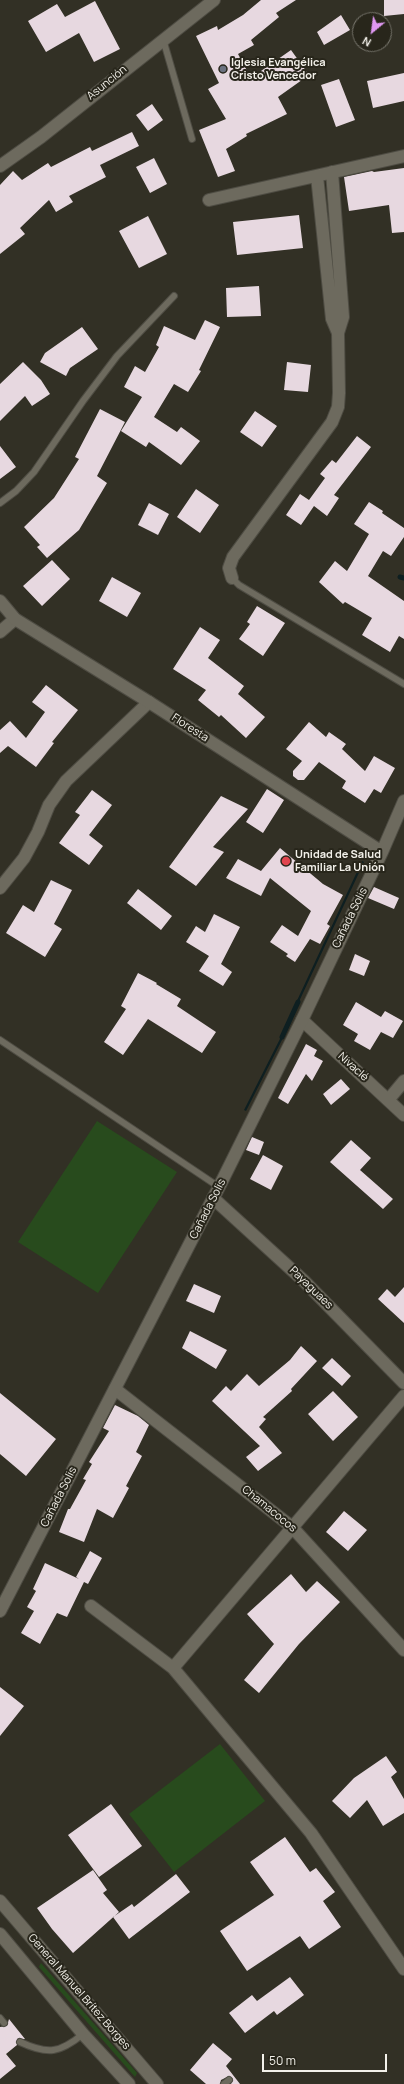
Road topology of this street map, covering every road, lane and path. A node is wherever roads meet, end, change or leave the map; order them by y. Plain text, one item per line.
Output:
1 (214, 0) edge
2 (162, 39) junction
3 (192, 139) dead end
4 (404, 156) edge
5 (0, 166) edge
6 (332, 172) junction
7 (318, 176) junction
8 (210, 200) dead end
9 (174, 296) dead end
10 (338, 333) junction
11 (0, 503) edge
12 (232, 578) joint
13 (0, 601) edge
14 (15, 619) junction
15 (0, 632) edge
16 (404, 684) edge
17 (149, 702) junction
18 (404, 801) edge
19 (400, 821) edge
20 (382, 852) junction
21 (0, 888) edge
22 (302, 1020) junction
23 (0, 1040) edge
24 (404, 1081) edge
25 (389, 1100) junction
26 (404, 1115) edge
27 (219, 1187) junction
28 (213, 1198) junction
29 (404, 1383) edge
30 (116, 1388) junction
31 (404, 1396) edge
32 (292, 1527) junction
33 (91, 1606) dead end
34 (0, 1611) edge
35 (404, 1650) edge
36 (173, 1668) junction
37 (0, 1901) edge
38 (2, 1941) edge
39 (404, 1969) edge
40 (83, 2034) junction
41 (20, 2042) dead end
42 (154, 2083) edge
43 (129, 2084) edge

1 - 2 street, Asunción
2 - 3 lane
2 - 5 street, Asunción
4 - 6 street
6 - 7 street
6 - 10 street
7 - 8 street
7 - 10 street
9 - 11 lane
10 - 12 street
12 - 16 lane
13 - 14 street, Floresta
14 - 15 street
14 - 17 street, Floresta
17 - 20 street, Floresta
17 - 21 street
18 - 19 street, Cañada Solis
19 - 20 street, Cañada Solis
20 - 22 street, Cañada Solis
22 - 25 street, Nivaclé
22 - 27 street, Cañada Solis
23 - 27 lane
24 - 25 street
25 - 26 street, Nivaclé
27 - 28 street, Cañada Solis
28 - 29 street, Payaguaes
28 - 30 street, Cañada Solis
30 - 32 street, Chamacocos
30 - 34 street, Cañada Solis
31 - 32 street
32 - 35 street, Chamacocos
32 - 36 street
33 - 36 street
36 - 39 street
37 - 42 street, General Manuel Brítez Borges
38 - 40 street, General Manuel Brítez Borges
40 - 41 lane
40 - 43 street, General Manuel Brítez Borges

